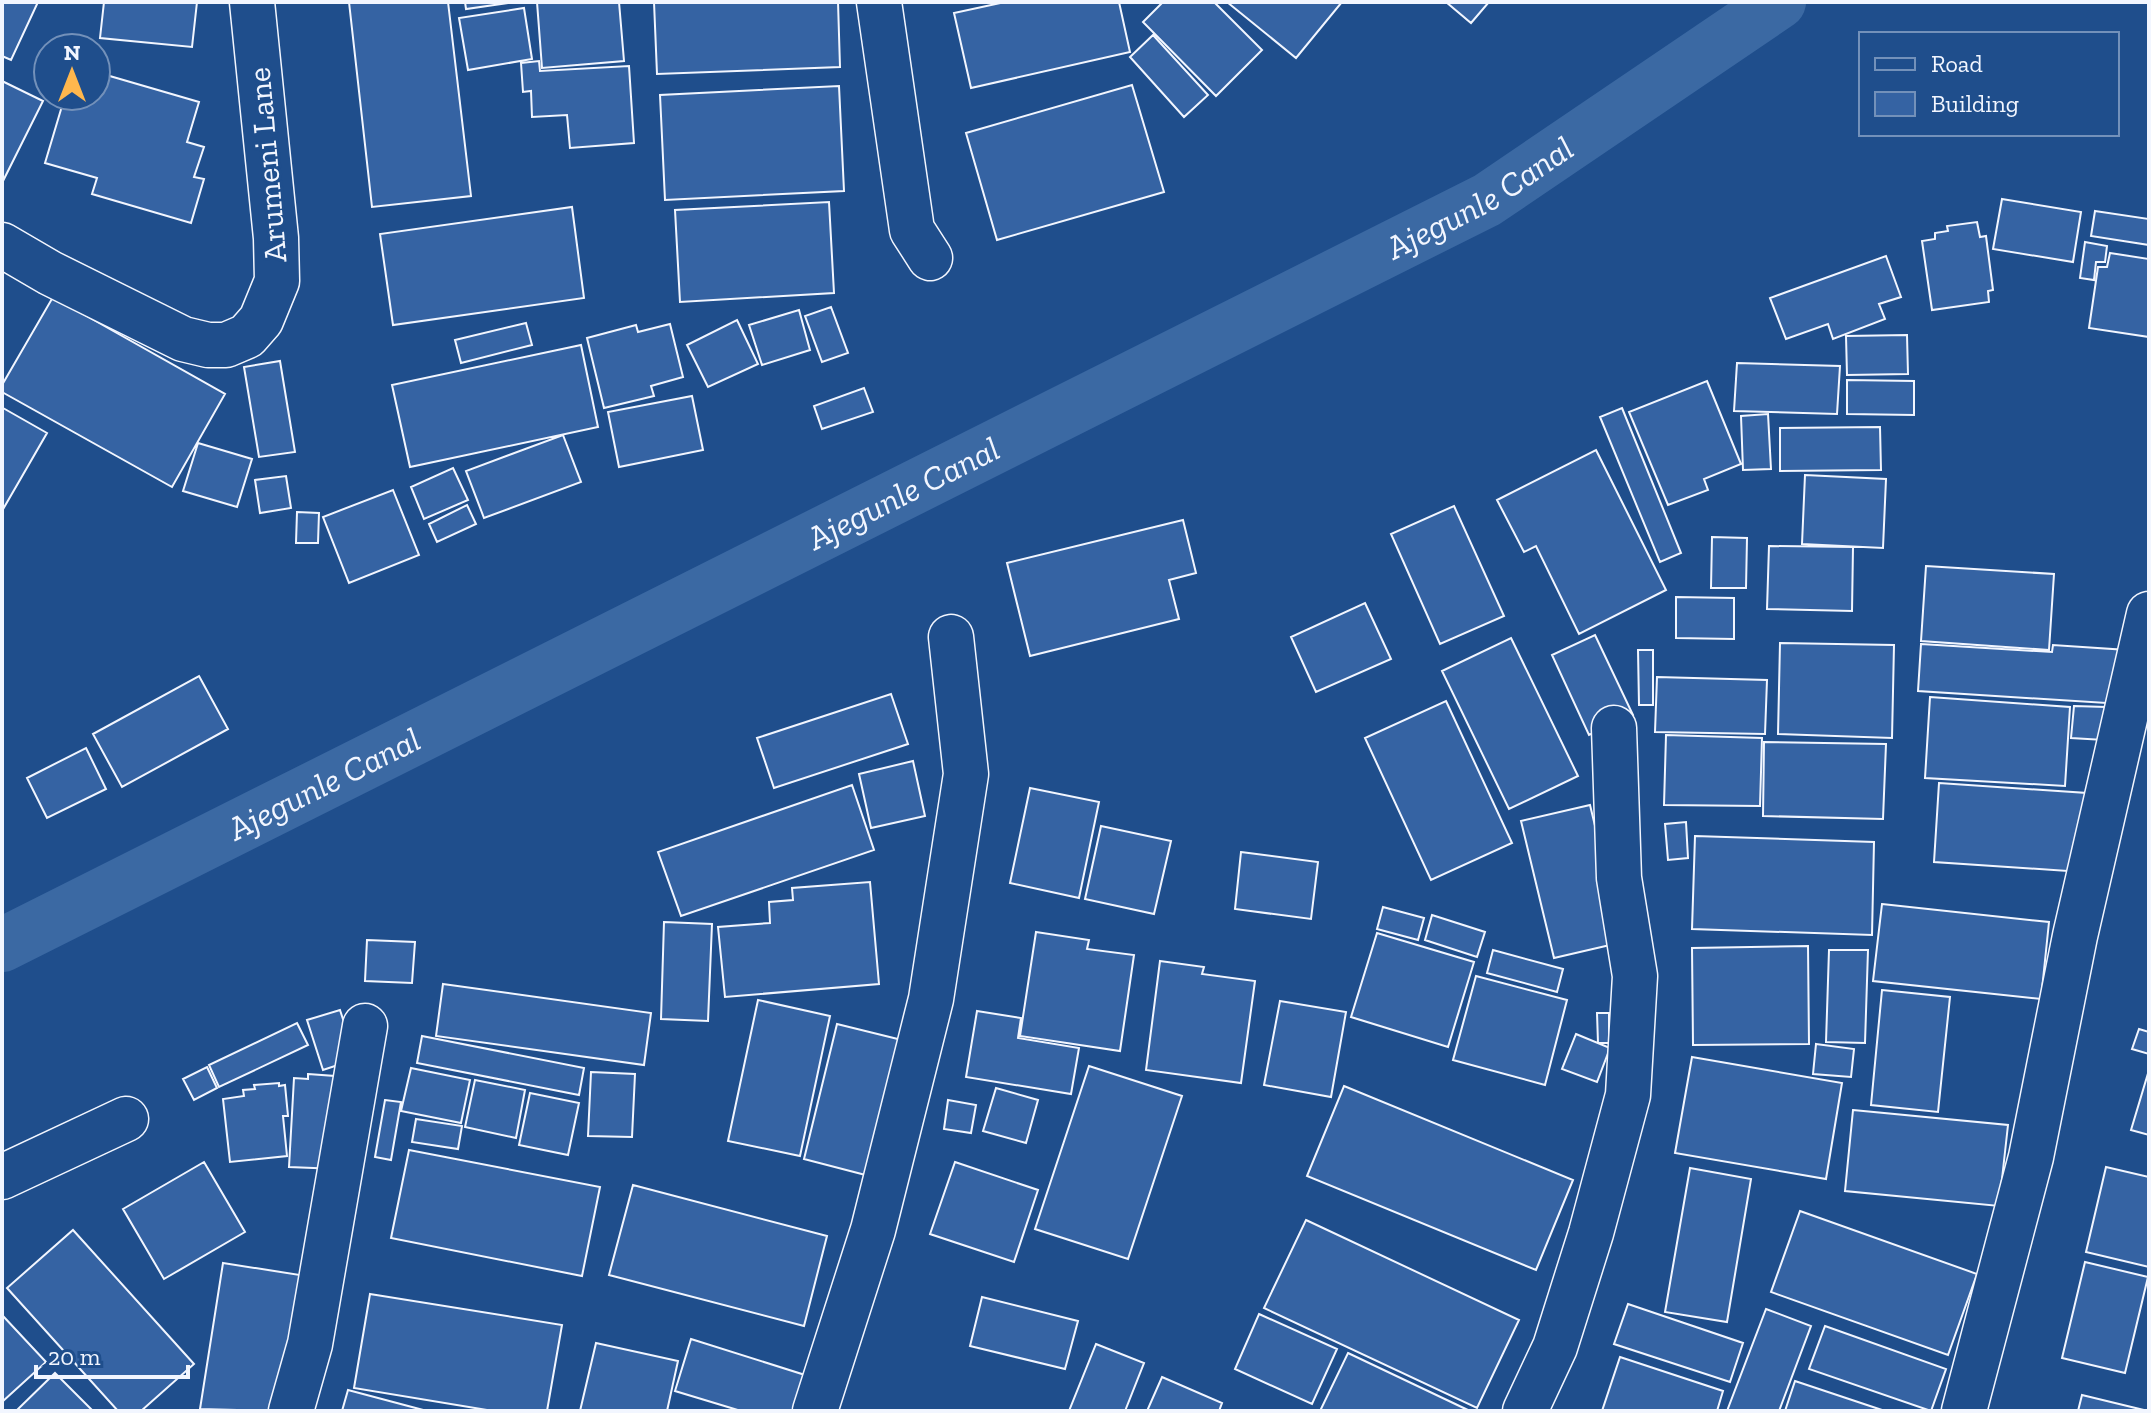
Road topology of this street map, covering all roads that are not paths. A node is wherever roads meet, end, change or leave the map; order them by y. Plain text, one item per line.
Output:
1 (252, 2) edge
2 (879, 2) edge
3 (2, 245) edge
4 (930, 258) dead end
5 (2149, 614) edge
6 (951, 637) dead end
7 (1614, 728) dead end
8 (365, 1026) dead end
9 (126, 1119) dead end
10 (2, 1177) edge
11 (291, 1411) edge
12 (815, 1411) edge
13 (1525, 1411) edge
14 (1964, 1411) edge

1 - 3 street, Arumeni Lane
2 - 4 street
5 - 14 street
6 - 12 street
7 - 13 street
8 - 11 street
9 - 10 street

